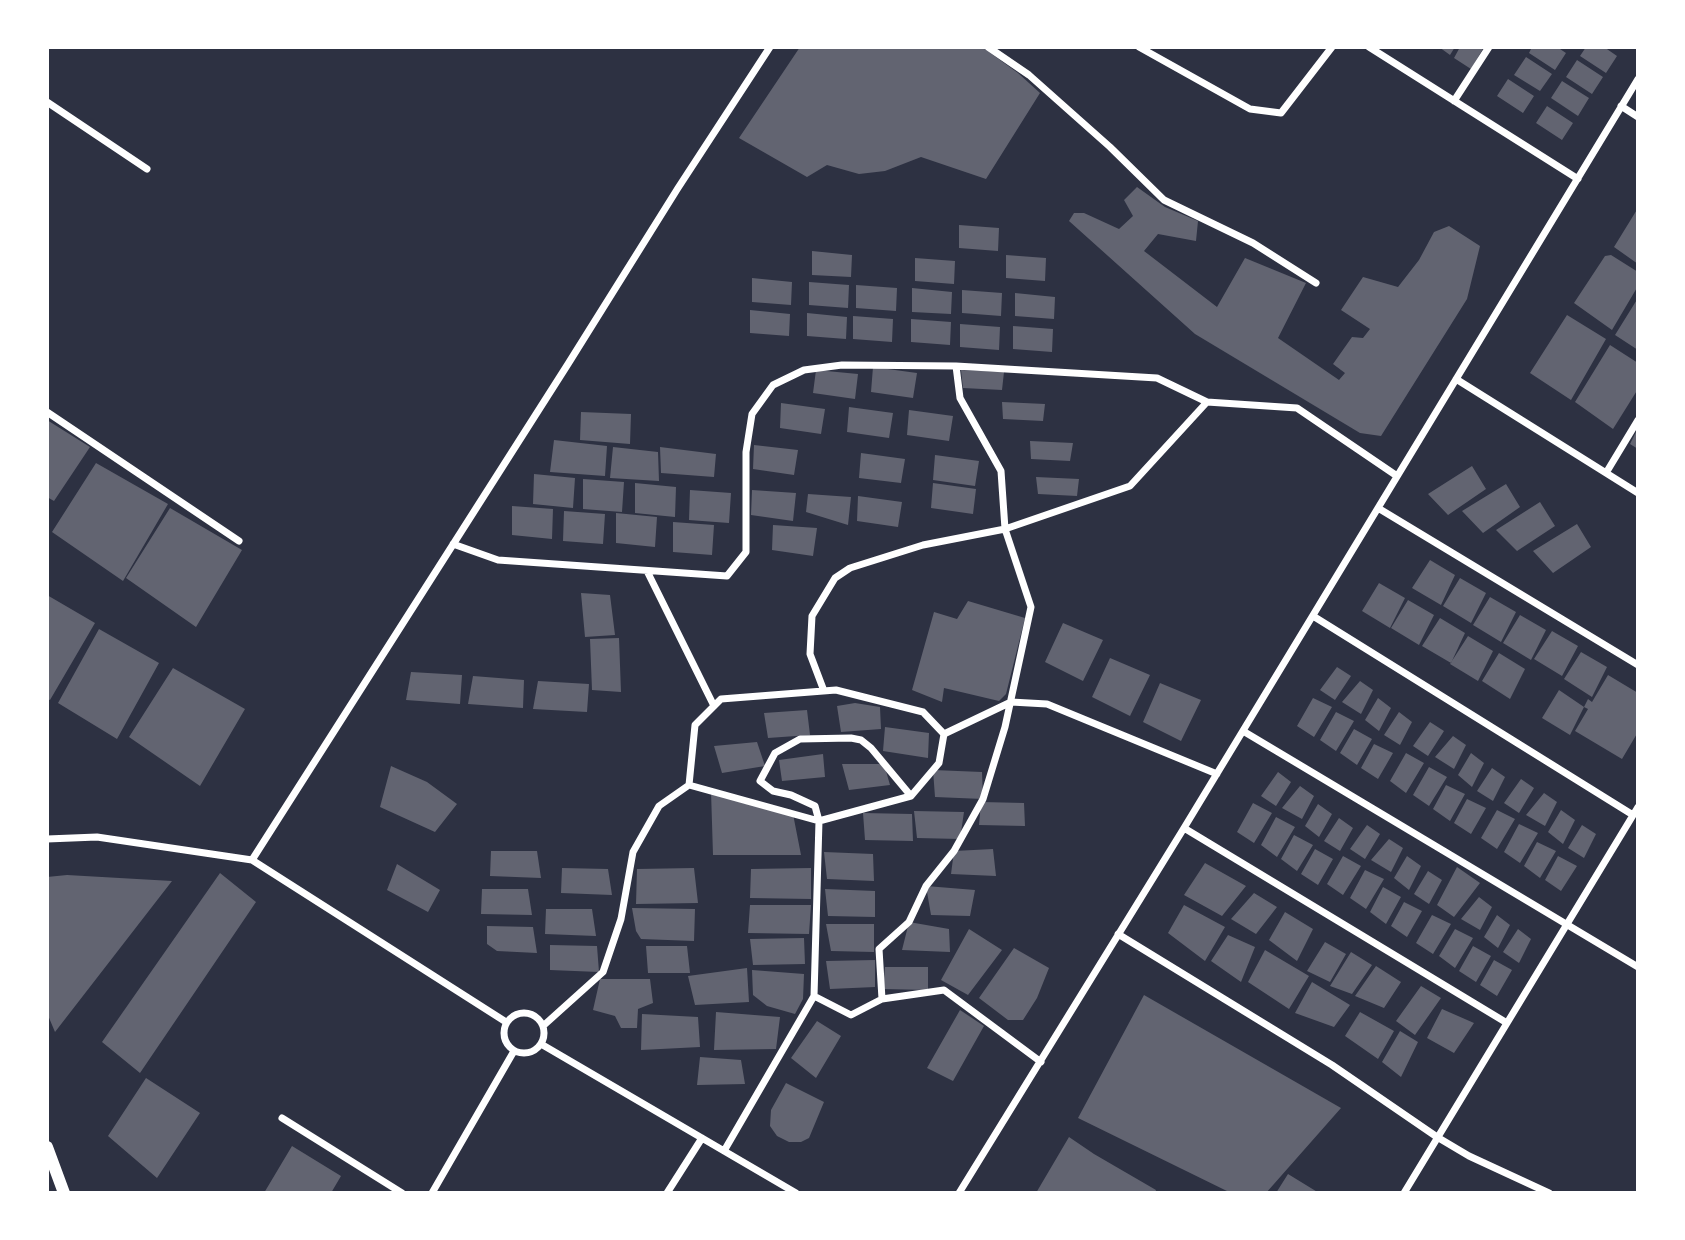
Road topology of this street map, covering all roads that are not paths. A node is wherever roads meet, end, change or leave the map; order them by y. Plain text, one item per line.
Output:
1 (770, 47) edge
2 (988, 47) edge
3 (1139, 47) edge
4 (1332, 47) edge
5 (1369, 47) edge
6 (1489, 47) edge
7 (1638, 79) edge
8 (1454, 101) junction
9 (47, 102) edge
10 (1621, 106) junction
11 (1638, 117) edge
12 (147, 169) dead end
13 (1577, 179) junction
14 (1316, 283) dead end
15 (956, 366) junction
16 (1456, 379) junction
17 (1207, 402) junction
18 (47, 412) edge
19 (1638, 419) edge
20 (1606, 473) junction
21 (1397, 476) junction
22 (1638, 493) edge
23 (1378, 508) junction
24 (1005, 529) junction
25 (239, 541) dead end
26 (453, 544) junction
27 (647, 570) junction
28 (1312, 616) junction
29 (1638, 665) edge
30 (824, 691) junction
31 (1011, 702) junction
32 (714, 706) junction
33 (1243, 731) junction
34 (944, 734) junction
35 (1217, 774) junction
36 (689, 785) junction
37 (911, 796) junction
38 (1638, 807) edge
39 (1633, 815) junction
40 (819, 821) junction
41 (1184, 828) junction
42 (47, 839) edge
43 (252, 860) junction
44 (1566, 925) junction
45 (1118, 934) junction
46 (1638, 967) edge
47 (814, 996) junction
48 (881, 999) junction
49 (506, 1022) junction
50 (1507, 1023) junction
51 (543, 1026) junction
52 (541, 1044) junction
53 (514, 1051) junction
54 (1041, 1062) junction
55 (282, 1118) dead end
56 (1437, 1137) junction
57 (702, 1138) junction
58 (47, 1147) edge
59 (724, 1151) junction
60 (64, 1193) edge
61 (402, 1193) edge
62 (432, 1193) edge
63 (667, 1193) edge
64 (796, 1193) edge
65 (959, 1193) edge
66 (1404, 1193) edge
67 (1549, 1193) edge

1 - 26 street
2 - 14 street
3 - 4 street
5 - 8 street
6 - 8 street
7 - 10 street
8 - 13 street
9 - 12 street
10 - 11 street
10 - 13 street
13 - 16 street
15 - 17 street
15 - 24 street
15 - 27 street
16 - 20 street
16 - 21 street
17 - 21 street
17 - 24 street
18 - 25 street
19 - 20 street
20 - 22 street
21 - 23 street
23 - 28 street
23 - 29 street
24 - 30 street
24 - 31 street
26 - 27 street
26 - 43 street
27 - 32 street
28 - 33 street
28 - 39 street
30 - 32 street
30 - 34 street
31 - 34 street
31 - 35 street
31 - 48 street
32 - 36 street
33 - 35 street
33 - 44 street
34 - 37 street
35 - 41 street
36 - 40 street
36 - 51 street
37 - 40 street
37 - 40 street
38 - 39 street
39 - 44 street
40 - 47 street
41 - 45 street
41 - 50 street
42 - 43 street
43 - 49 street
44 - 46 street
44 - 50 street
45 - 54 street
45 - 56 street
47 - 48 street
47 - 59 street
48 - 54 street
49 - 51 street
49 - 53 street
50 - 56 street
51 - 52 street
52 - 53 street
52 - 57 street
53 - 62 street
54 - 65 street
55 - 61 street
56 - 66 street
56 - 67 street
57 - 59 street
57 - 63 street
58 - 60 street
59 - 64 street

